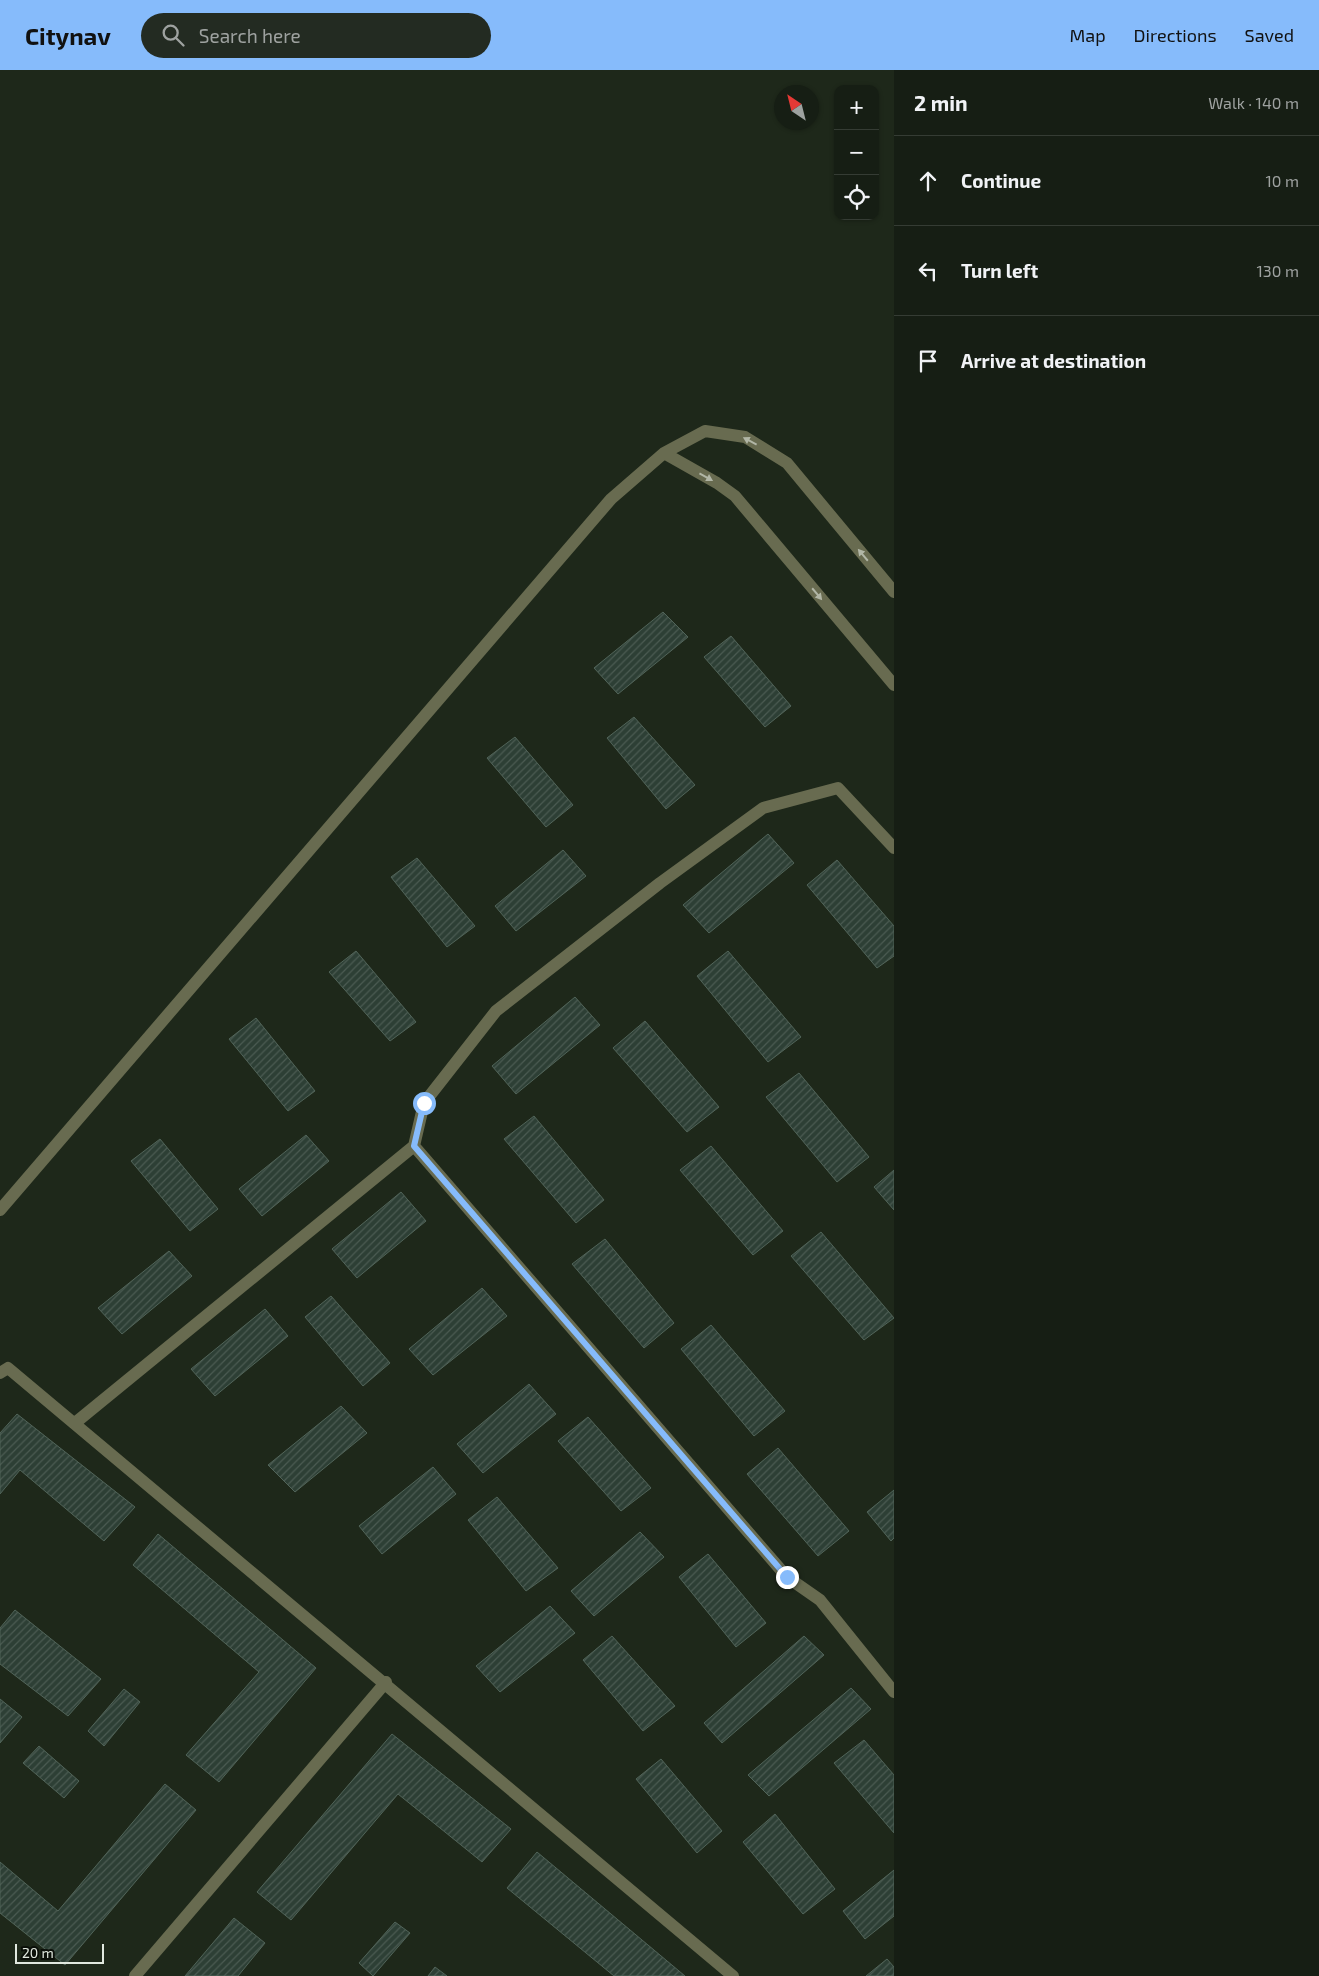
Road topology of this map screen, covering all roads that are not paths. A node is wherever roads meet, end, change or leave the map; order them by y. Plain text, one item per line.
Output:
1 (664, 453) junction
2 (894, 592) edge
3 (894, 686) edge
4 (894, 848) edge
5 (414, 1146) junction
6 (0, 1210) edge
7 (0, 1373) edge
8 (75, 1423) junction
9 (386, 1682) junction
10 (894, 1692) edge
11 (135, 1976) edge
12 (733, 1976) edge

2 -> 1 street
1 -> 3 street
1 - 6 street
4 - 5 street
5 - 8 street
5 - 10 street
7 - 8 street
8 - 9 street
9 - 11 street
9 - 12 street

